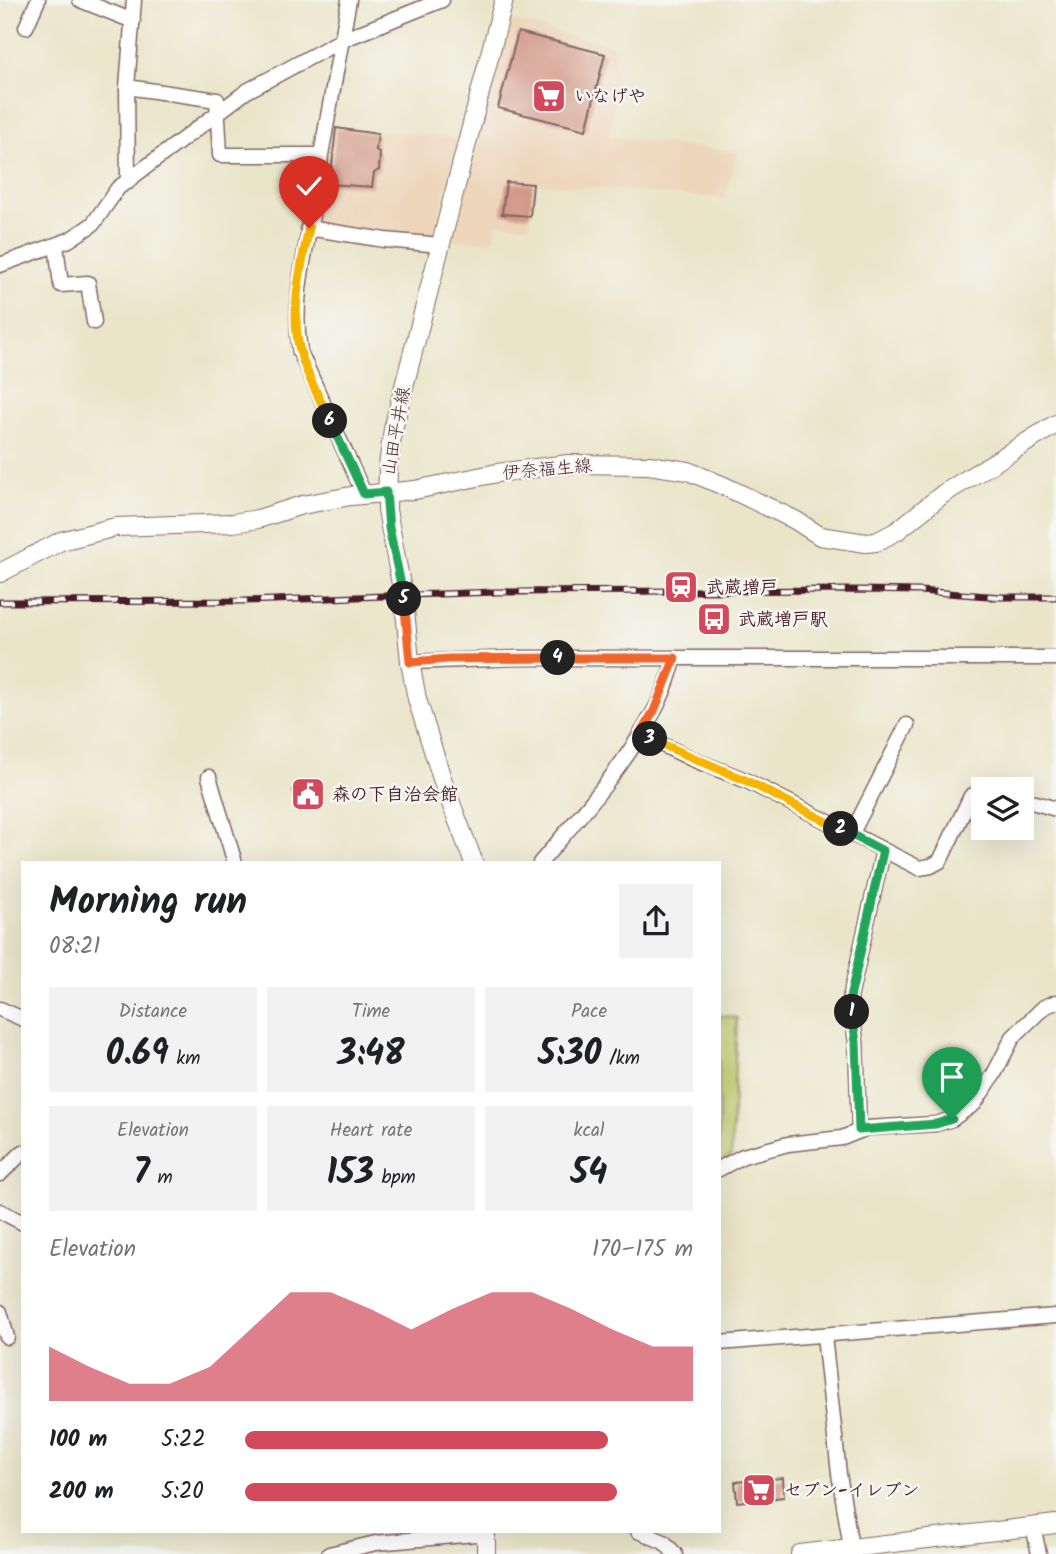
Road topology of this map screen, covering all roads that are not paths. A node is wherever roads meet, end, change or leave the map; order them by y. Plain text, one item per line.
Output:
1 (38, 0) edge
2 (80, 0) edge
3 (134, 0) edge
4 (349, 0) edge
5 (442, 0) edge
6 (504, 0) edge
7 (133, 21) junction
8 (26, 27) dead end
9 (342, 40) junction
10 (127, 87) junction
11 (218, 112) junction
12 (321, 155) junction
13 (128, 182) junction
14 (309, 228) junction
15 (56, 245) junction
16 (440, 245) junction
17 (0, 265) edge
18 (94, 322) dead end
19 (1056, 424) edge
20 (386, 492) junction
21 (364, 494) junction
22 (0, 573) edge
23 (675, 658) junction
24 (1056, 658) edge
25 (410, 662) junction
26 (907, 725) dead end
27 (640, 734) junction
28 (209, 777) dead end
29 (971, 796) edge
30 (1034, 803) edge
31 (1056, 809) edge
32 (851, 835) junction
33 (883, 851) junction
34 (234, 861) edge
35 (473, 861) edge
36 (542, 861) edge
37 (1056, 1002) edge
38 (0, 1009) edge
39 (21, 1018) edge
40 (859, 1130) junction
41 (21, 1154) edge
42 (721, 1169) edge
43 (0, 1174) edge
44 (0, 1211) edge
45 (21, 1222) edge
46 (0, 1311) edge
47 (1056, 1316) edge
48 (824, 1336) junction
49 (7, 1337) dead end
50 (721, 1343) edge
51 (1056, 1524) edge
52 (1033, 1526) junction
53 (476, 1533) edge
54 (486, 1533) edge
55 (643, 1533) edge
56 (851, 1551) edge
57 (328, 1554) edge
58 (486, 1554) edge
59 (675, 1554) edge
60 (800, 1554) edge
61 (1039, 1554) edge

1 - 8 street
2 - 7 street
3 - 7 street
4 - 9 street
5 - 9 street
6 - 16 main road, 山田平井線
7 - 10 street
9 - 11 street
9 - 12 street
10 - 11 street
10 - 13 street
11 - 12 street
11 - 13 street
12 - 14 street
13 - 15 street
14 - 16 street
14 - 21 street
15 - 17 street
15 - 18 street
16 - 20 main road, 山田平井線
19 - 20 main road, 伊奈福生線
20 - 21 main road, 伊奈福生線
20 - 25 main road, 山田平井線
21 - 22 main road, 伊奈福生線
23 - 24 street
23 - 25 street
23 - 27 street
25 - 35 main road, 山田平井線
26 - 32 street
27 - 32 street
27 - 36 street
28 - 34 street
29 - 33 street
30 - 31 street
32 - 33 street
33 - 40 street
37 - 40 street
38 - 39 street
40 - 42 street
41 - 43 street
44 - 45 street
46 - 49 street
47 - 48 street
48 - 50 street
48 - 56 street
51 - 52 main road
52 - 56 main road
52 - 61 street
53 - 57 street
54 - 58 main road
55 - 59 street
56 - 60 main road

